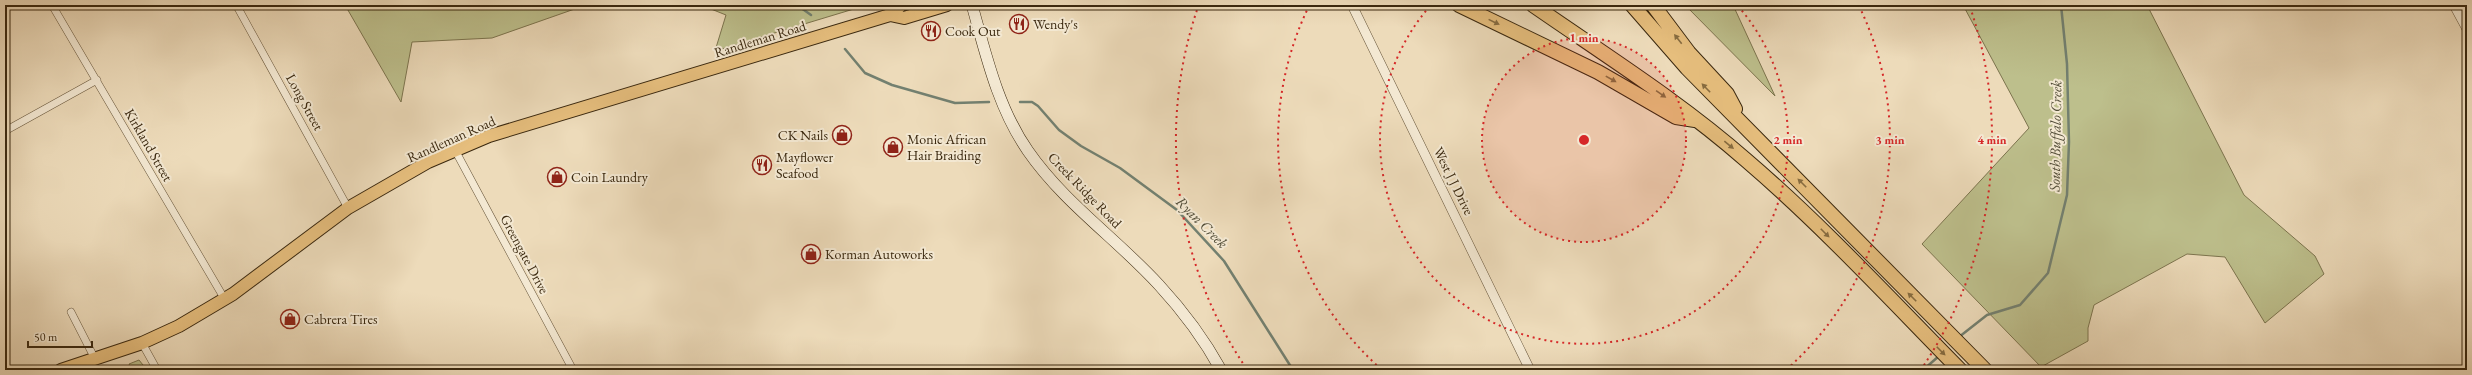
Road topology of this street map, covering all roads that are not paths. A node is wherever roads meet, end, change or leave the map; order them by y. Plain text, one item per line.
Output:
1 (52, 5) edge
2 (901, 5) edge
3 (947, 5) edge
4 (972, 5) edge
5 (1352, 5) edge
6 (1459, 5) edge
7 (1533, 5) edge
8 (1632, 5) edge
9 (1653, 5) edge
10 (2454, 5) edge
11 (238, 8) dead end
12 (890, 15) junction
13 (2467, 29) edge
14 (97, 80) junction
15 (1699, 120) junction
16 (1743, 126) junction
17 (5, 131) edge
18 (454, 150) junction
19 (348, 208) junction
20 (224, 298) junction
21 (70, 312) dead end
22 (142, 343) junction
23 (94, 357) junction
24 (1958, 368) edge
25 (61, 370) edge
26 (157, 370) edge
27 (573, 370) edge
28 (1221, 370) edge
29 (1530, 370) edge
30 (1985, 370) edge

1 - 14 street, Kirkland Street
2 - 12 main road, Randleman Road
3 - 12 main road, Randleman Road
4 - 28 main road, Creek Ridge Road
5 - 29 street, West J J Drive
6 -> 15 highway
7 -> 15 highway
16 -> 8 highway
16 -> 9 highway
10 - 13 street
11 - 19 street, Long Street
12 - 18 main road, Randleman Road
14 - 17 street
14 - 20 street, Kirkland Street
15 -> 24 highway
30 -> 16 highway
18 - 19 main road, Randleman Road
18 - 27 street, Greengate Drive
19 - 20 main road, Randleman Road
20 - 22 main road, Randleman Road
21 - 23 street
22 - 23 main road, Randleman Road
22 - 26 street
23 - 25 main road, Randleman Road

